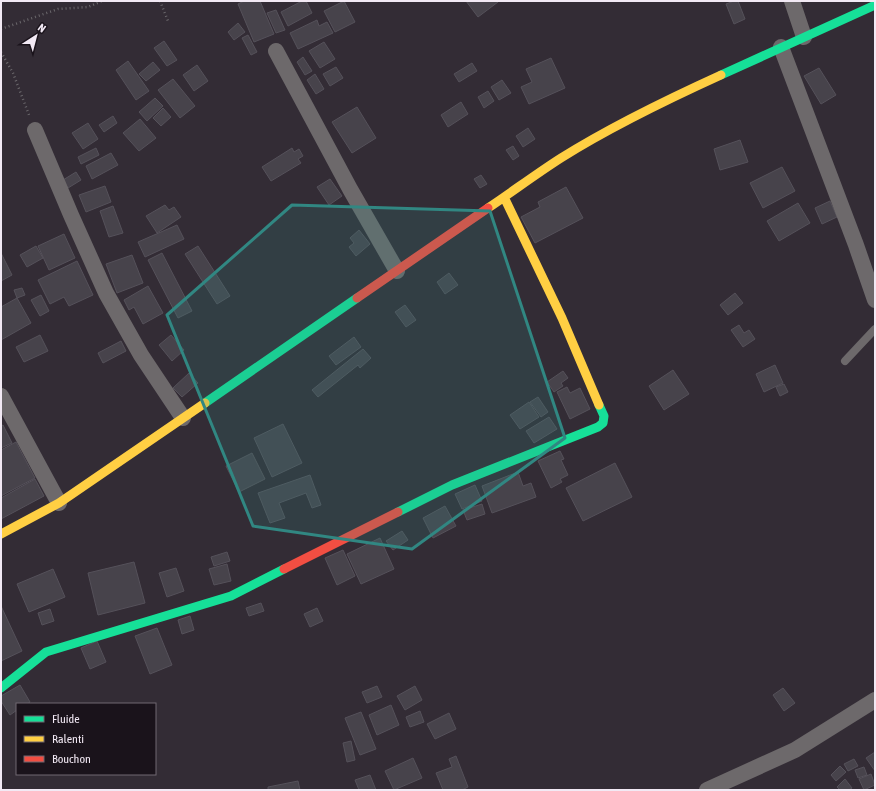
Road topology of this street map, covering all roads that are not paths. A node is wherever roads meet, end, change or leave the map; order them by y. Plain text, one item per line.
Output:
1 (792, 1) edge
2 (875, 5) edge
3 (804, 37) junction
4 (781, 48) junction
5 (276, 51) dead end
6 (35, 130) road end
7 (504, 197) junction
8 (397, 271) junction
9 (875, 300) edge
10 (875, 329) edge
11 (845, 361) dead end
12 (1, 396) edge
13 (183, 418) junction
14 (59, 503) junction
15 (1, 534) edge
16 (1, 688) edge
17 (875, 700) edge
18 (707, 790) edge

1 - 3 street
2 - 3 street
3 - 4 street
4 - 7 street
4 - 9 street
5 - 8 street
6 - 13 street
7 - 8 street
7 - 16 street
8 - 13 street
10 - 11 lane
12 - 14 street
13 - 14 street
14 - 15 street
17 - 18 street

